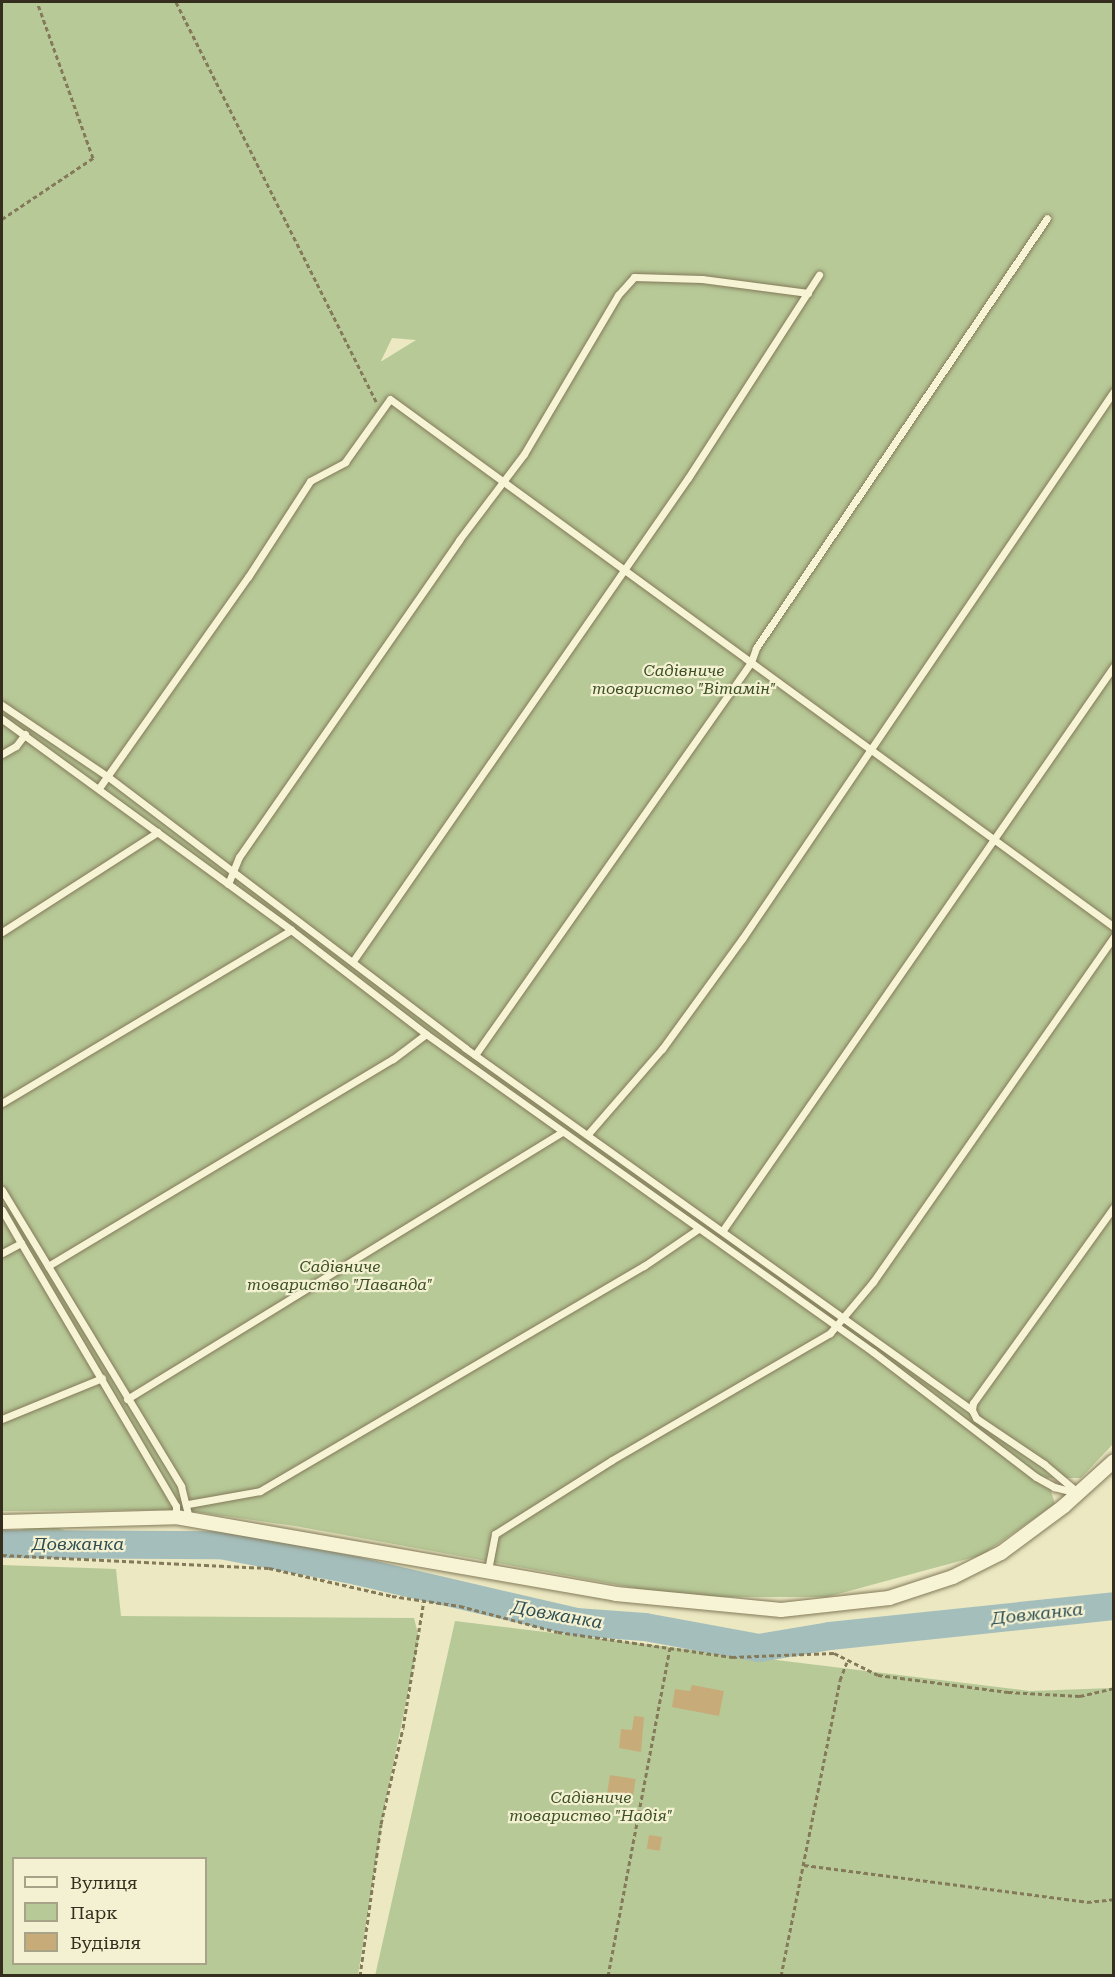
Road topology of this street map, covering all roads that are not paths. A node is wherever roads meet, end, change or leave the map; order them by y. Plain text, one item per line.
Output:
1 (1047, 218) dead end
2 (819, 275) dead end
3 (808, 292) junction
4 (1113, 391) edge
5 (502, 480) junction
6 (624, 570) junction
7 (752, 661) junction
8 (1113, 666) edge
9 (2, 705) edge
10 (2, 719) edge
11 (25, 734) junction
12 (872, 749) junction
13 (2, 754) edge
14 (107, 776) junction
15 (99, 788) junction
16 (158, 832) junction
17 (996, 840) junction
18 (230, 870) junction
19 (228, 884) junction
20 (1113, 927) edge
21 (291, 930) junction
22 (2, 932) edge
23 (1113, 937) edge
24 (353, 961) junction
25 (426, 1034) junction
26 (475, 1055) junction
27 (2, 1103) edge
28 (562, 1132) junction
29 (588, 1134) junction
30 (2, 1190) edge
31 (1113, 1207) edge
32 (2, 1210) edge
33 (698, 1229) junction
34 (723, 1230) junction
35 (21, 1244) junction
36 (2, 1253) edge
37 (48, 1266) junction
38 (844, 1318) junction
39 (835, 1327) junction
40 (102, 1378) junction
41 (127, 1399) junction
42 (972, 1410) junction
43 (2, 1419) edge
44 (1113, 1461) edge
45 (1078, 1493) junction
46 (188, 1504) junction
47 (183, 1518) junction
48 (2, 1522) edge
49 (488, 1570) junction

1 - 7 lane
2 - 3 lane
3 - 5 lane
3 - 6 lane
4 - 12 lane
5 - 6 lane
5 - 14 lane
5 - 18 lane
6 - 7 lane
6 - 24 lane
7 - 12 lane
7 - 26 lane
8 - 17 lane
9 - 14 lane
10 - 11 lane
11 - 13 lane
11 - 15 lane
12 - 17 lane
12 - 29 lane
14 - 15 lane
14 - 18 lane
15 - 16 lane
16 - 19 lane
16 - 22 lane
17 - 20 lane
17 - 34 lane
18 - 19 lane
18 - 24 lane
19 - 21 lane
21 - 25 lane
21 - 27 lane
23 - 38 lane
24 - 26 lane
25 - 28 lane
25 - 37 lane
26 - 29 lane
28 - 33 lane
28 - 41 lane
29 - 34 lane
30 - 37 lane
31 - 42 lane
32 - 35 lane
33 - 39 lane
33 - 46 lane
34 - 38 lane
35 - 36 lane
35 - 40 lane
37 - 41 lane
38 - 39 lane
38 - 42 lane
39 - 45 lane
39 - 49 lane
40 - 43 lane
40 - 47 lane
41 - 46 lane
42 - 45 lane
44 - 45 street
45 - 49 street
46 - 47 lane
47 - 48 street
47 - 49 street

